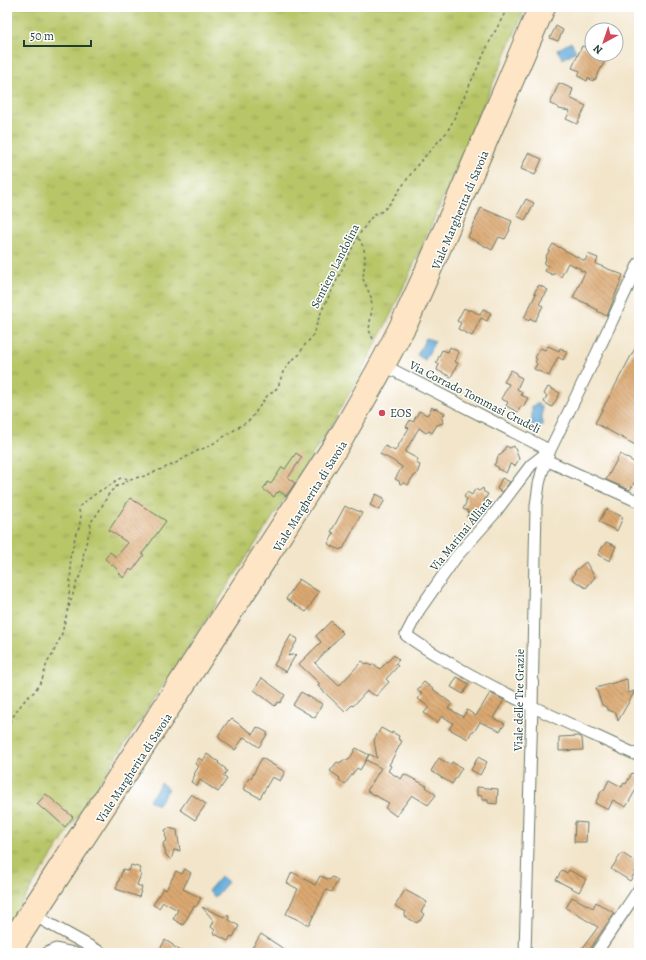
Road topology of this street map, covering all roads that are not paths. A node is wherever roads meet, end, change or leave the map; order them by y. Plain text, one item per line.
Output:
1 (536, 7) edge
2 (548, 7) edge
3 (639, 263) edge
4 (388, 367) junction
5 (548, 455) junction
6 (639, 502) edge
7 (532, 706) junction
8 (639, 756) edge
9 (639, 889) edge
10 (37, 916) junction
11 (7, 942) edge
12 (13, 953) edge
13 (47, 953) edge
14 (74, 953) edge
15 (102, 953) edge
16 (525, 953) edge
17 (596, 953) edge

1 - 11 street, Viale Margherita di Savoia
2 - 4 street, Viale Margherita di Savoia
3 - 5 street, Via Marinai Alliata
4 - 5 street, Via Corrado Tommasi Crudeli
4 - 10 street, Viale Margherita di Savoia
5 - 6 street, Via Corrado Tommasi Crudeli
5 - 7 street, Viale delle Tre Grazie
5 - 7 street, Via Marinai Alliata
7 - 8 street, Via Marinai Alliata
7 - 16 street, Viale delle Tre Grazie
9 - 17 street
10 - 12 street, Viale Margherita di Savoia
10 - 15 street
13 - 14 street

